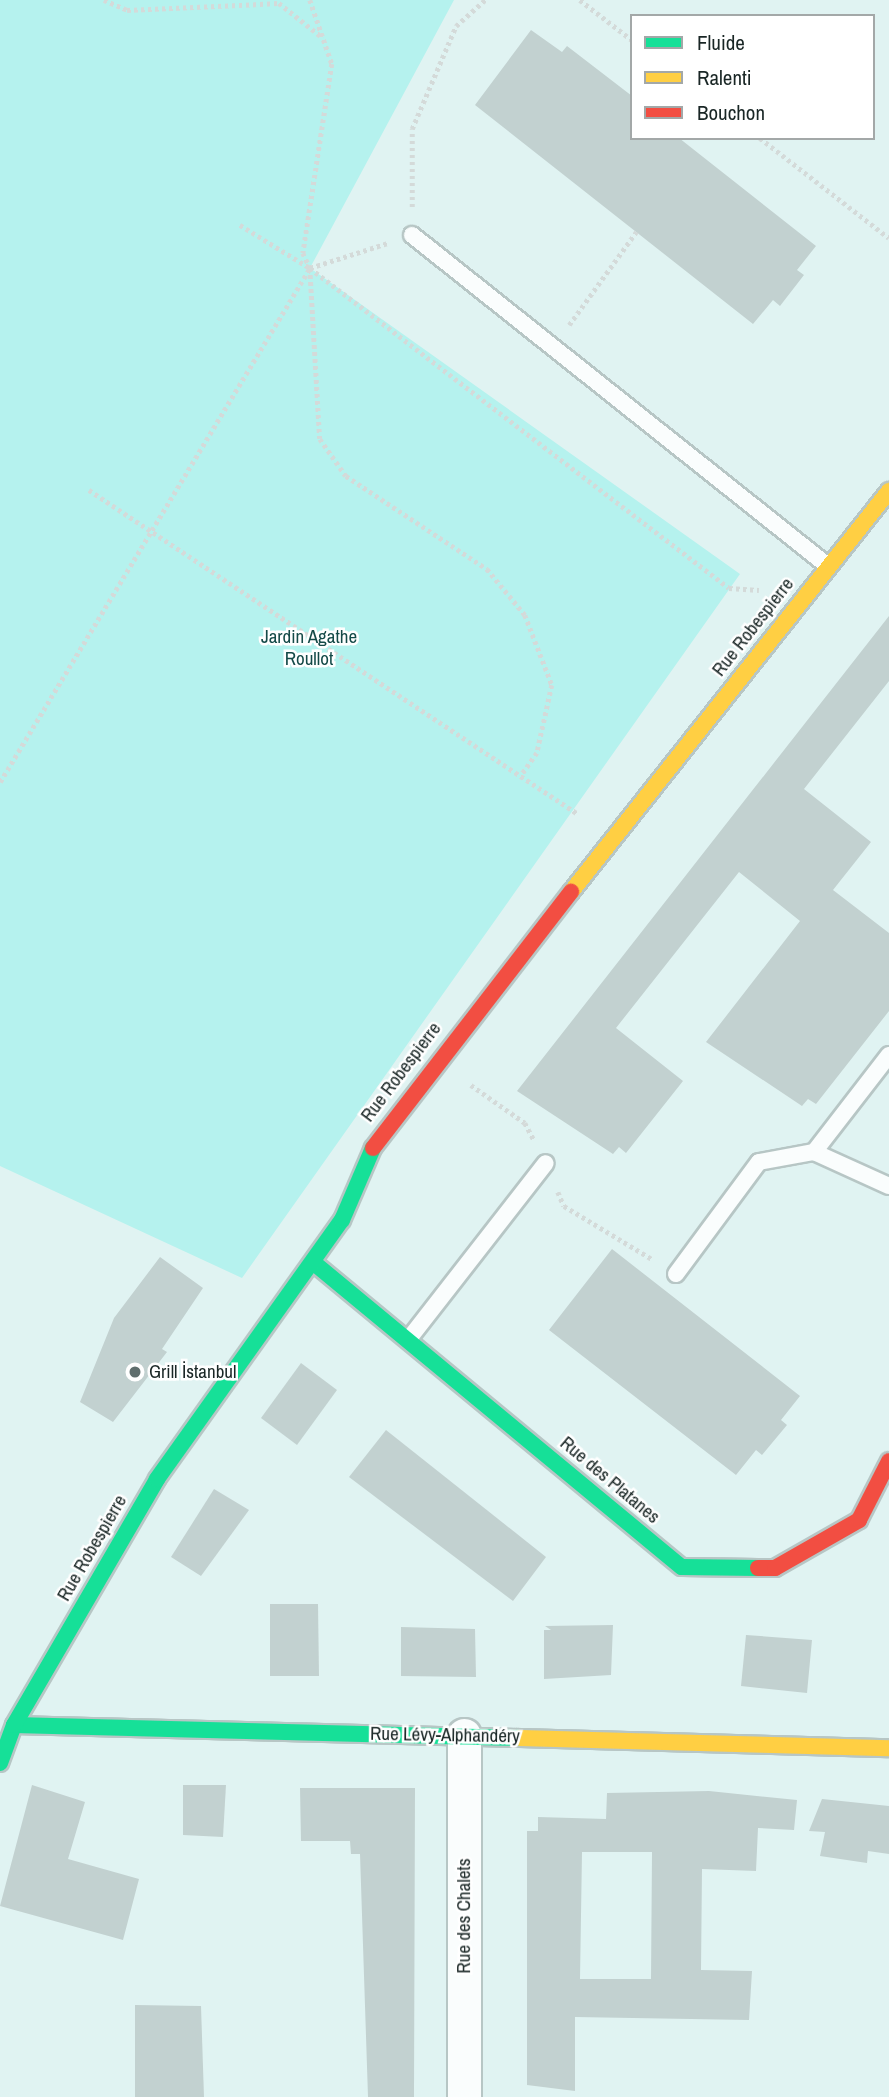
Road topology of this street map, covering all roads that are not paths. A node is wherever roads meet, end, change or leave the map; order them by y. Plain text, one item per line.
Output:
1 (412, 235) road end
2 (889, 491) edge
3 (828, 566) junction
4 (889, 1055) edge
5 (814, 1153) junction
6 (546, 1163) dead end
7 (889, 1185) edge
8 (314, 1263) junction
9 (676, 1274) dead end
10 (408, 1340) junction
11 (889, 1461) edge
12 (7, 1724) edge
13 (464, 1735) junction
14 (889, 1748) edge
15 (0, 1763) edge
16 (464, 2097) edge

1 - 3 lane
2 - 3 street, Rue Robespierre
3 - 8 street, Rue Robespierre
4 - 5 lane
5 - 7 lane
5 - 9 lane
6 - 10 lane
8 - 10 street, Rue des Platanes
8 - 12 street, Rue Robespierre
10 - 11 street, Rue des Platanes
12 - 13 street, Rue Lévy-Alphandéry
12 - 15 street, Rue Robespierre
13 - 14 street, Rue Lévy-Alphandéry
13 - 16 street, Rue des Chalets

